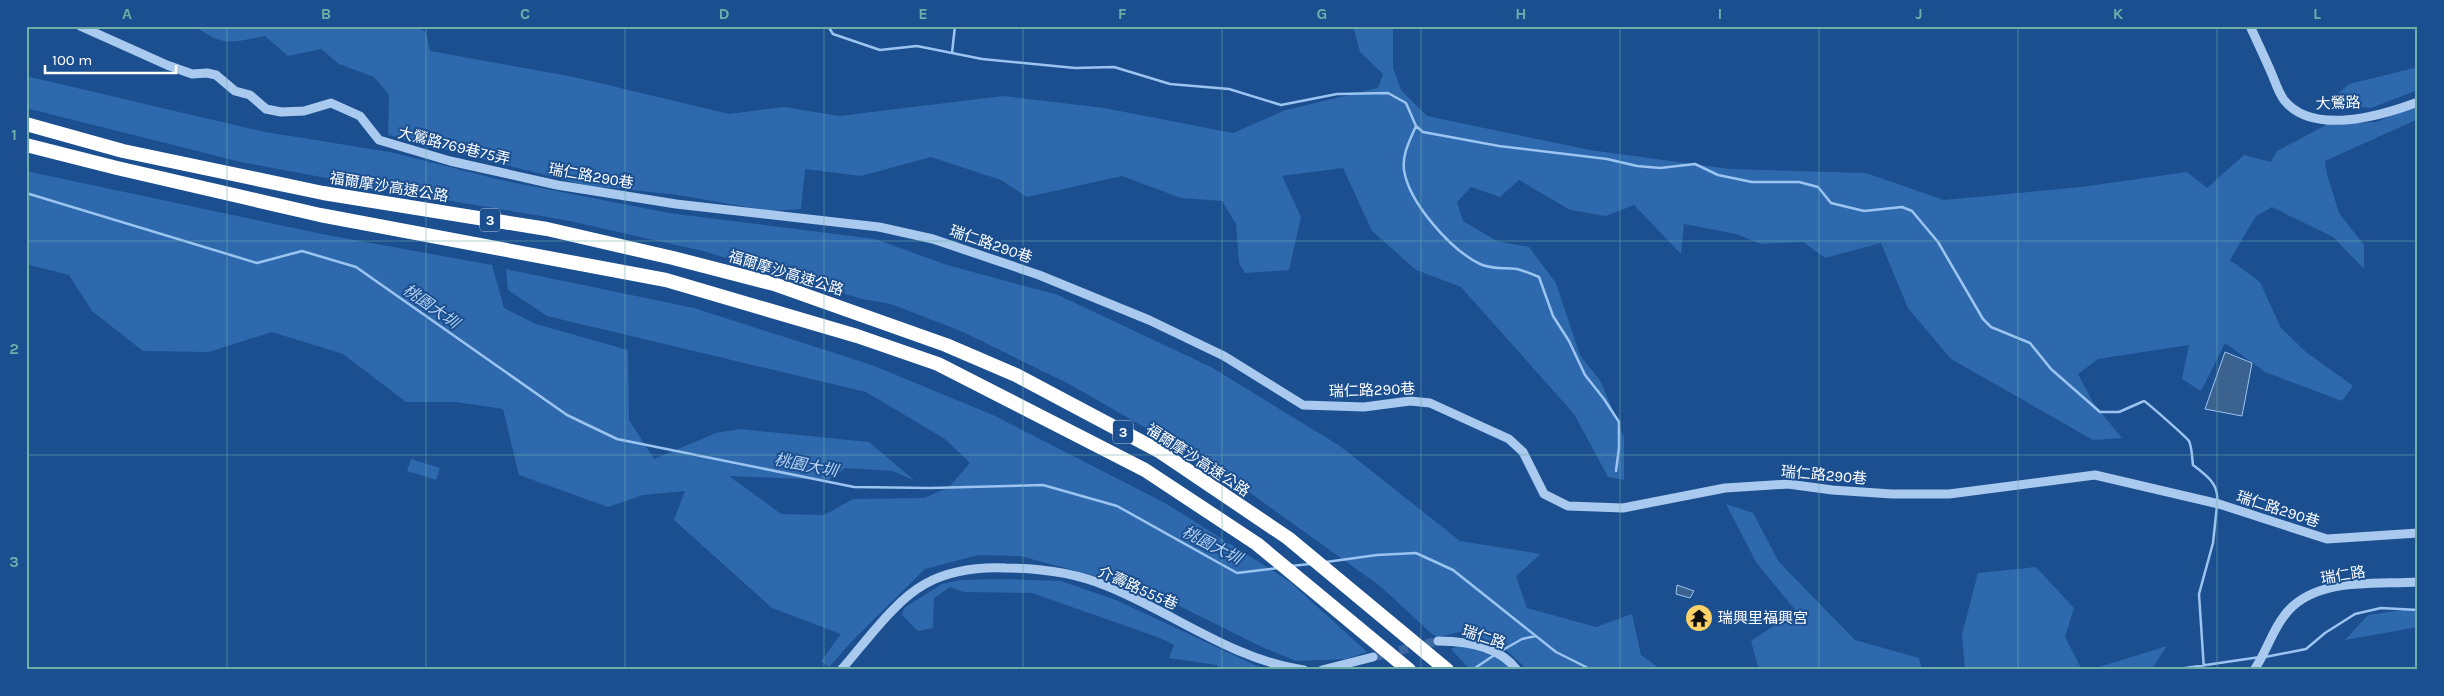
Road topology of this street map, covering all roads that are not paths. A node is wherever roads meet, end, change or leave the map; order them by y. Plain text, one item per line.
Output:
1 (80, 26) edge
2 (2250, 26) edge
3 (2418, 102) edge
4 (26, 124) edge
5 (26, 145) edge
6 (528, 178) joint
7 (2418, 533) edge
8 (2418, 582) edge
9 (1438, 641) tunnel mouth
10 (1373, 657) tunnel mouth
11 (841, 670) edge
12 (1304, 670) edge
13 (1322, 670) edge
14 (1410, 670) edge
15 (1447, 670) edge
16 (1517, 670) edge
17 (2254, 670) edge

1 - 6 street, 大鶯路769巷75弄
2 - 3 street, 大鶯路
4 - 15 highway, 福爾摩沙高速公路 / 3
5 - 14 highway, 3
6 - 7 street, 瑞仁路290巷
8 - 17 street, 瑞仁路
9 - 16 street, 瑞仁路
10 - 13 street
11 - 12 street, 介壽路555巷

